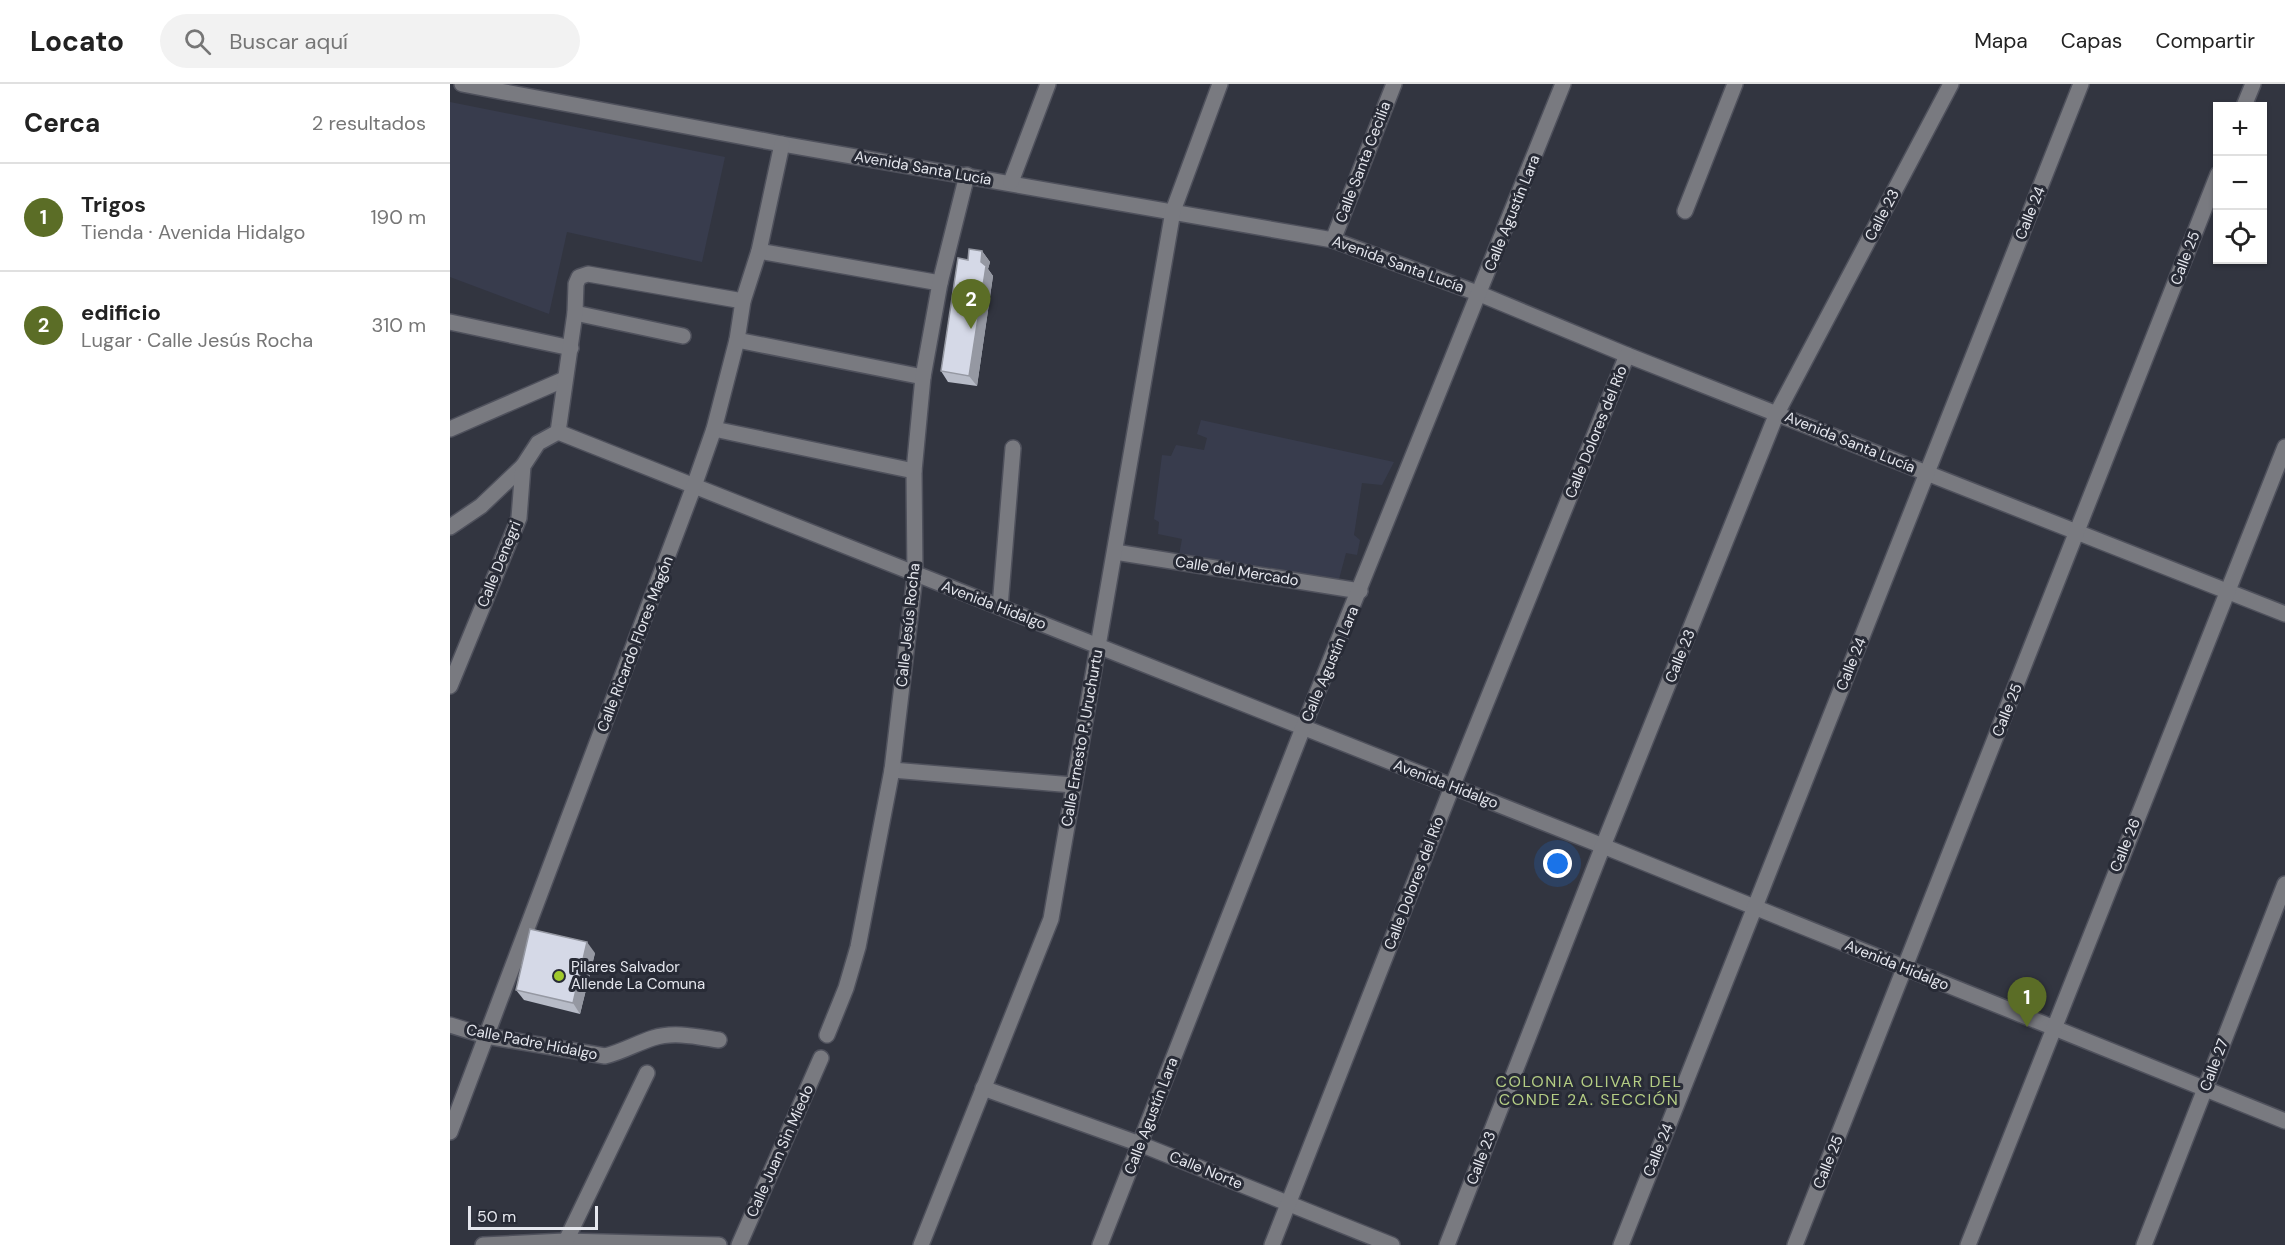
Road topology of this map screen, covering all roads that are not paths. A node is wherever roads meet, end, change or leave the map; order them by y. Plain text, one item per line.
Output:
1 (462, 84) edge
2 (1047, 84) edge
3 (1220, 84) edge
4 (1394, 84) edge
5 (1563, 84) edge
6 (1735, 84) edge
7 (1952, 84) edge
8 (2081, 84) edge
9 (2253, 84) edge
10 (2246, 102) edge
11 (782, 144) junction
12 (967, 175) junction
13 (1011, 182) junction
14 (2213, 184) edge
15 (1173, 211) junction
16 (1685, 211) dead end
17 (1333, 240) junction
18 (759, 251) junction
19 (940, 284) junction
20 (1480, 294) junction
21 (743, 302) junction
22 (575, 313) junction
23 (450, 322) edge
24 (683, 336) dead end
25 (736, 340) junction
26 (571, 348) junction
27 (1627, 355) junction
28 (923, 377) junction
29 (565, 379) junction
30 (1778, 413) junction
31 (452, 426) edge
32 (714, 429) junction
33 (558, 432) junction
34 (2285, 447) edge
35 (1013, 448) dead end
36 (523, 466) junction
37 (914, 471) junction
38 (1927, 472) junction
39 (694, 486) junction
40 (450, 527) edge
41 (2078, 531) junction
42 (1115, 552) junction
43 (915, 575) junction
44 (1360, 591) junction
45 (2226, 591) junction
46 (1000, 607) junction
47 (2285, 614) edge
48 (1098, 644) junction
49 (450, 686) edge
50 (1303, 728) junction
51 (892, 770) junction
52 (1073, 784) junction
53 (1452, 787) junction
54 (1603, 846) junction
55 (2285, 884) edge
56 (1754, 906) junction
57 (1905, 969) junction
58 (450, 1025) edge
59 (2052, 1028) junction
60 (827, 1035) dead end
61 (486, 1036) junction
62 (719, 1040) dead end
63 (821, 1058) dead end
64 (647, 1073) dead end
65 (983, 1088) junction
66 (2205, 1089) junction
67 (2285, 1121) edge
68 (450, 1132) edge
69 (1140, 1144) junction
70 (1289, 1203) junction
71 (565, 1243) edge
72 (483, 1245) edge
73 (719, 1245) edge
74 (739, 1245) edge
75 (921, 1245) edge
76 (1100, 1245) edge
77 (1272, 1245) edge
78 (1392, 1245) edge
79 (1447, 1245) edge
80 (1621, 1245) edge
81 (1795, 1245) edge
82 (1968, 1245) edge
83 (2144, 1245) edge

1 - 11 street, Avenida Santa Lucía
2 - 13 street
3 - 15 street, Calle Ernesto P. Uruchurtu
4 - 17 street, Calle Santa Cecilia
5 - 20 street, Calle Agustín Lara
6 - 16 street
7 - 30 street, Calle 23
8 - 38 street, Calle 24
9 - 10 street
11 - 12 street, Avenida Santa Lucía
11 - 18 street, Calle Ricardo Flores Magón
12 - 13 street, Avenida Santa Lucía
12 - 19 street, Calle Jesús Rocha
13 - 15 street, Avenida Santa Lucía
14 - 41 street, Calle 25
15 - 17 street, Avenida Santa Lucía
15 - 42 street, Calle Ernesto P. Uruchurtu
17 - 20 street, Avenida Santa Lucía
18 - 19 street
18 - 21 street, Calle Ricardo Flores Magón
19 - 28 street, Calle Jesús Rocha
20 - 27 street, Avenida Santa Lucía
20 - 44 street, Calle Agustín Lara
21 - 22 street
21 - 25 street, Calle Ricardo Flores Magón
22 - 24 street
22 - 26 street
23 - 26 street
25 - 28 street
25 - 32 street, Calle Ricardo Flores Magón
26 - 29 street
27 - 30 street, Avenida Santa Lucía
27 - 53 street, Calle Dolores del Río
28 - 37 street, Calle Jesús Rocha
29 - 31 street
29 - 33 street
30 - 38 street, Avenida Santa Lucía
30 - 54 street, Calle 23
32 - 37 street
32 - 39 street, Calle Ricardo Flores Magón
33 - 36 street
33 - 39 street, Avenida Hidalgo
34 - 45 street, Calle 26
35 - 46 street
36 - 40 street
36 - 49 street, Calle Denegri
37 - 43 street, Calle Jesús Rocha
38 - 41 street, Avenida Santa Lucía
38 - 56 street, Calle 24
39 - 43 street, Avenida Hidalgo
39 - 61 street, Calle Ricardo Flores Magón
41 - 45 street, Avenida Santa Lucía
41 - 57 street, Calle 25
42 - 44 street, Calle del Mercado
42 - 48 street, Calle Ernesto P. Uruchurtu
43 - 46 street, Avenida Hidalgo
43 - 51 street, Calle Jesús Rocha
44 - 50 street, Calle Agustín Lara
45 - 47 street, Avenida Santa Lucía
45 - 59 street, Calle 26
46 - 48 street, Avenida Hidalgo
48 - 50 street, Avenida Hidalgo
48 - 52 street, Calle Ernesto P. Uruchurtu
50 - 53 street, Avenida Hidalgo
50 - 69 street, Calle Agustín Lara
51 - 52 street
51 - 60 street, Calle Jesús Rocha
52 - 65 street, Calle Ernesto P. Uruchurtu
53 - 54 street, Avenida Hidalgo
53 - 70 street, Calle Dolores del Río
54 - 56 street, Avenida Hidalgo
54 - 79 street, Calle 23
55 - 66 street, Calle 27
56 - 57 street, Avenida Hidalgo
56 - 80 street, Calle 24
57 - 59 street, Avenida Hidalgo
57 - 81 street, Calle 25
58 - 61 street, Calle Padre Hidalgo
59 - 66 street, Avenida Hidalgo
59 - 82 street, Calle 26
61 - 62 street, Calle Padre Hidalgo
61 - 68 street, Calle Ricardo Flores Magón
63 - 74 street, Calle Juan Sin Miedo
64 - 71 street
65 - 69 street, Calle Norte
65 - 75 street, Calle Ernesto P. Uruchurtu
66 - 67 street, Avenida Hidalgo
66 - 83 street, Calle 27
69 - 70 street, Calle Norte
69 - 76 street, Calle Agustín Lara
70 - 77 street, Calle Dolores del Río
70 - 78 street, Calle Norte
71 - 72 street
71 - 73 street

